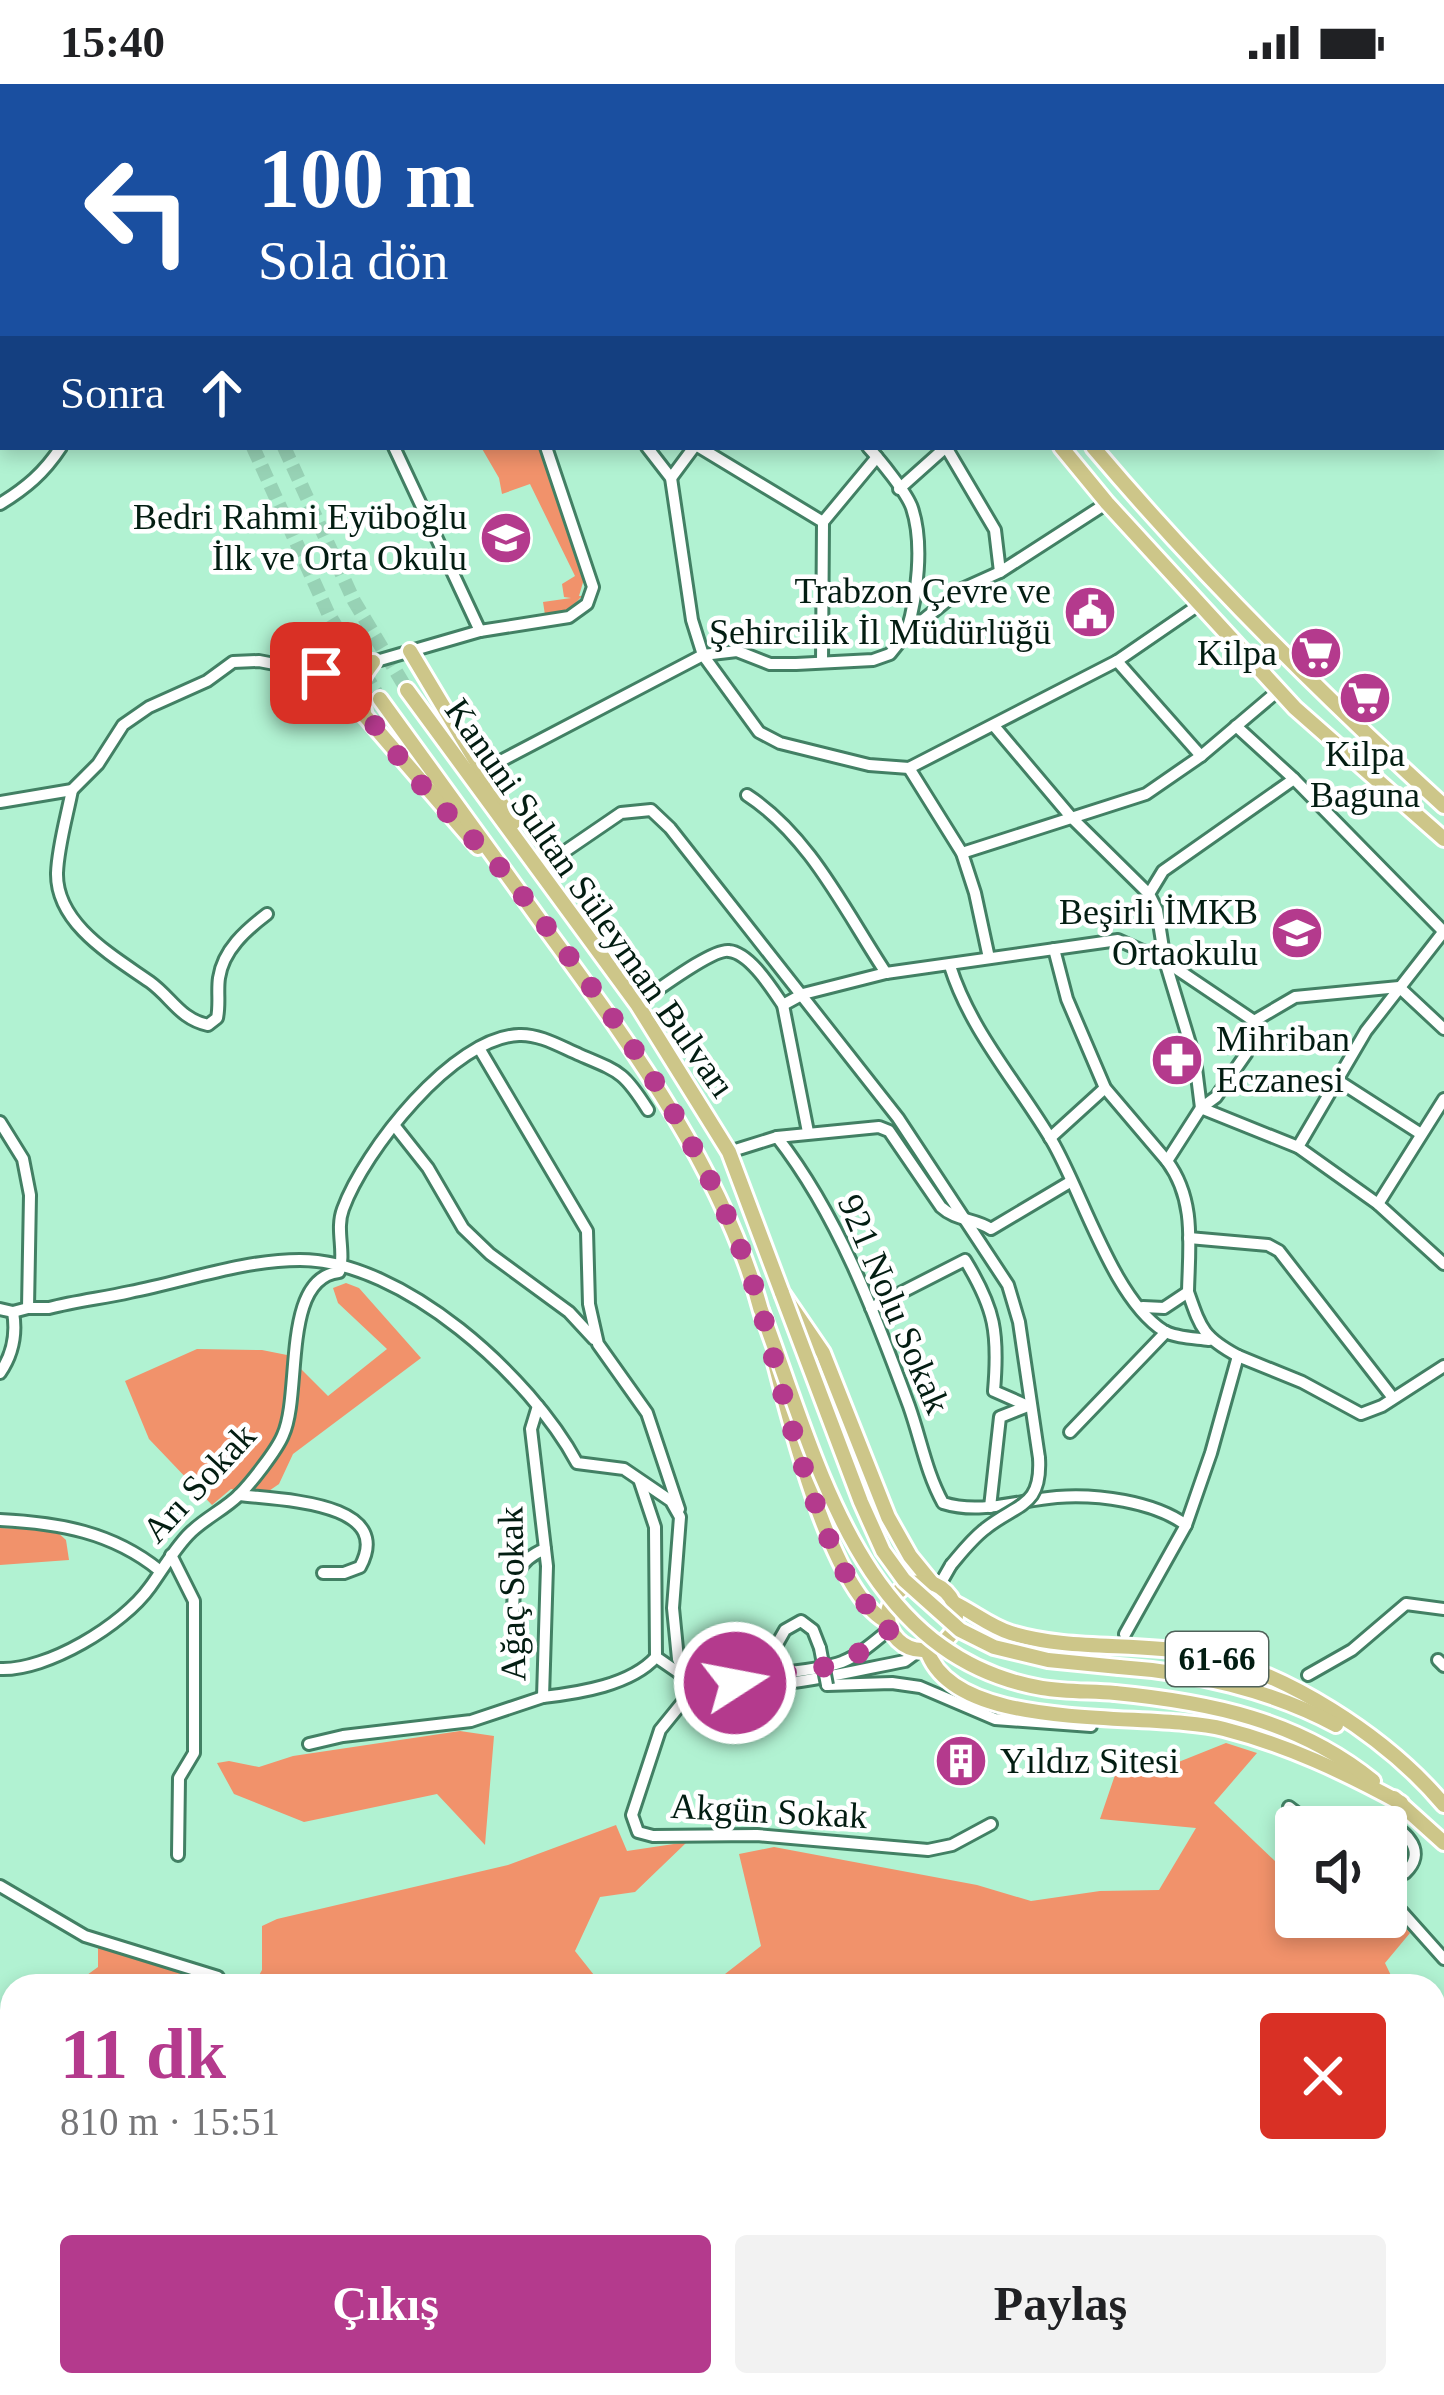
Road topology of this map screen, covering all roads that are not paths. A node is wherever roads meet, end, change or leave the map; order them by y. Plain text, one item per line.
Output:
1 (59, 450) edge
2 (395, 450) edge
3 (547, 450) edge
4 (649, 450) edge
5 (694, 450) edge
6 (701, 450) edge
7 (943, 450) edge
8 (948, 450) edge
9 (1063, 450) edge
10 (1096, 450) edge
11 (872, 452) edge
12 (671, 478) junction
13 (899, 489) junction
14 (1107, 503) junction
15 (0, 504) edge
16 (823, 522) junction
17 (1000, 572) junction
18 (1200, 604) junction
19 (480, 631) junction
20 (906, 634) junction
21 (410, 651) junction
22 (704, 655) junction
23 (373, 662) junction
24 (822, 662) junction
25 (1117, 662) junction
26 (321, 673) junction
27 (407, 690) tunnel mouth
28 (1279, 690) junction
29 (380, 699) tunnel mouth
30 (366, 717) junction
31 (995, 727) junction
32 (1236, 727) junction
33 (1201, 756) junction
34 (493, 766) dead end
35 (909, 768) junction
36 (1294, 779) junction
37 (72, 790) junction
38 (747, 795) dead end
39 (0, 802) edge
40 (1444, 806) edge
41 (1071, 817) junction
42 (1444, 839) edge
43 (962, 853) junction
44 (561, 854) dead end
45 (538, 870) junction
46 (514, 884) junction
47 (1149, 894) junction
48 (266, 914) dead end
49 (1444, 932) edge
50 (1054, 949) junction
51 (989, 958) junction
52 (1165, 962) junction
53 (950, 966) junction
54 (886, 973) junction
55 (1400, 986) junction
56 (803, 994) junction
57 (637, 1004) junction
58 (783, 1005) junction
59 (1254, 1021) junction
60 (1444, 1029) edge
61 (479, 1048) junction
62 (1337, 1080) junction
63 (1105, 1088) junction
64 (1444, 1099) edge
65 (1201, 1108) junction
66 (648, 1110) dead end
67 (0, 1122) edge
68 (394, 1125) junction
69 (808, 1132) junction
70 (1421, 1134) junction
71 (777, 1137) junction
72 (1050, 1138) junction
73 (1298, 1147) junction
74 (729, 1152) junction
75 (1167, 1161) junction
76 (1070, 1182) junction
77 (1378, 1204) junction
78 (962, 1220) junction
79 (1189, 1238) junction
80 (1444, 1246) edge
81 (1440, 1261) edge
82 (343, 1265) junction
83 (1188, 1292) junction
84 (782, 1293) junction
85 (1141, 1307) junction
86 (28, 1308) junction
87 (871, 1308) junction
88 (761, 1310) junction
89 (7, 1311) edge
90 (1166, 1332) junction
91 (1209, 1340) junction
92 (598, 1344) junction
93 (1238, 1356) junction
94 (1444, 1366) edge
95 (0, 1373) edge
96 (1393, 1398) junction
97 (538, 1406) junction
98 (1028, 1406) junction
99 (1070, 1432) dead end
100 (639, 1479) junction
101 (239, 1495) junction
102 (991, 1507) junction
103 (680, 1517) junction
104 (0, 1520) edge
105 (1186, 1525) junction
106 (545, 1549) junction
107 (172, 1555) junction
108 (159, 1570) junction
109 (323, 1573) dead end
110 (935, 1585) junction
111 (954, 1604) junction
112 (1444, 1609) edge
113 (513, 1613) dead end
114 (889, 1625) junction
115 (1125, 1634) dead end
116 (924, 1650) junction
117 (656, 1657) junction
118 (0, 1669) edge
119 (760, 1674) junction
120 (1308, 1675) dead end
121 (686, 1677) junction
122 (699, 1682) junction
123 (735, 1683) junction
124 (543, 1697) junction
125 (1091, 1726) dead end
126 (308, 1744) dead end
127 (1401, 1803) junction
128 (1444, 1806) edge
129 (991, 1824) dead end
130 (1407, 1835) edge
131 (1444, 1843) edge
132 (178, 1855) dead end
133 (1407, 1871) edge
134 (0, 1886) edge
135 (1407, 1918) edge
136 (1444, 1959) edge
137 (208, 1974) edge

1 - 15 street
2 - 19 street
3 - 19 street
4 - 12 street
5 - 12 street
6 - 16 street
7 - 13 street
8 - 17 street
9 - 14 main road
10 - 40 main road
11 - 13 street
11 - 16 street
12 - 22 street
13 - 20 street
14 - 17 street
14 - 18 main road
16 - 24 street
17 - 20 street
18 - 25 street
18 - 28 main road
19 - 21 street
20 - 24 street
21 - 23 street
21 - 45 main road, 61-66
22 - 24 street
22 - 34 street
22 - 35 street
23 - 26 street
23 - 30 main road
25 - 31 street
25 - 33 street
26 - 30 main road, 61-66
26 - 37 street
27 - 45 main road, Kanuni Sultan Süleyman Bulvarı / 61-66
28 - 32 street
28 - 42 main road
29 - 46 main road, Kanuni Sultan Süleyman Bulvarı / 61-66
30 - 46 main road, 61-66
31 - 35 street
31 - 41 street
32 - 33 street
32 - 36 street
33 - 41 street
35 - 43 street
36 - 47 street
36 - 49 street
37 - 39 street
37 - 48 street
38 - 54 street
41 - 43 street
41 - 47 street
43 - 51 street
44 - 56 street
45 - 57 main road, Kanuni Sultan Süleyman Bulvarı / 61-66
46 - 88 main road, Kanuni Sultan Süleyman Bulvarı / 61-66
47 - 52 street
49 - 55 street
50 - 51 street
50 - 52 street
50 - 63 street
51 - 53 street
52 - 59 street
52 - 65 street
53 - 54 street
53 - 72 street
54 - 56 street
55 - 59 street
55 - 60 street
55 - 62 street
56 - 58 street
56 - 78 street
57 - 58 street
57 - 74 main road, Kanuni Sultan Süleyman Bulvarı / 61-66
58 - 69 street
59 - 65 street
61 - 66 street
61 - 68 street
61 - 92 street
62 - 70 street
62 - 73 street
63 - 72 street
63 - 75 street
64 - 70 street
65 - 73 street
65 - 75 street
67 - 86 street
68 - 82 street
68 - 92 street
69 - 71 street
69 - 78 street
70 - 77 street
71 - 74 street
71 - 87 street, 921 Nolu Sokak
72 - 76 street
73 - 77 street
74 - 84 main road, Kanuni Sultan Süleyman Bulvarı / 61-66
75 - 79 street
76 - 78 street
76 - 85 street
77 - 81 street
78 - 98 street
79 - 83 street
79 - 96 street
80 - 81 street
82 - 86 street
82 - 97 street
82 - 101 street, Arı Sokak
83 - 85 street
83 - 91 street
84 - 110 main road, 61-66
84 - 128 main road, Kanuni Sultan Süleyman Bulvarı / 61-66, bridge
85 - 90 street
86 - 89 street
87 - 98 street
87 - 102 street, 921 Nolu Sokak
88 - 114 main road, 61-66
88 - 127 main road, Kanuni Sultan Süleyman Bulvarı / 61-66, bridge
89 - 95 street
90 - 91 street
90 - 99 street
91 - 93 street
92 - 103 street
93 - 96 street
93 - 105 street
94 - 96 street
97 - 100 street
97 - 106 street, Ağaç Sokak
98 - 102 street
98 - 110 street, bridge
100 - 103 street
100 - 117 street
101 - 107 street, Arı Sokak
101 - 109 street
102 - 105 street
103 - 121 street
104 - 108 street
105 - 115 street
106 - 113 street
106 - 124 street, Ağaç Sokak
107 - 108 street, Arı Sokak
107 - 132 street
108 - 118 street, Arı Sokak
110 - 111 main road, 61-66
110 - 114 main road
111 - 116 main road
111 - 128 main road, 61-66
112 - 120 street
114 - 116 main road, 61-66
114 - 119 street
116 - 123 street
116 - 127 main road, 61-66
117 - 121 street
117 - 124 street, Ağaç Sokak
119 - 123 street
119 - 125 street, bridge
121 - 122 street
122 - 123 street
122 - 129 street, Akgün Sokak
124 - 126 street
127 - 131 main road, Kanuni Sultan Süleyman Bulvarı / 61-66
130 - 133 street
134 - 137 street
135 - 136 street

